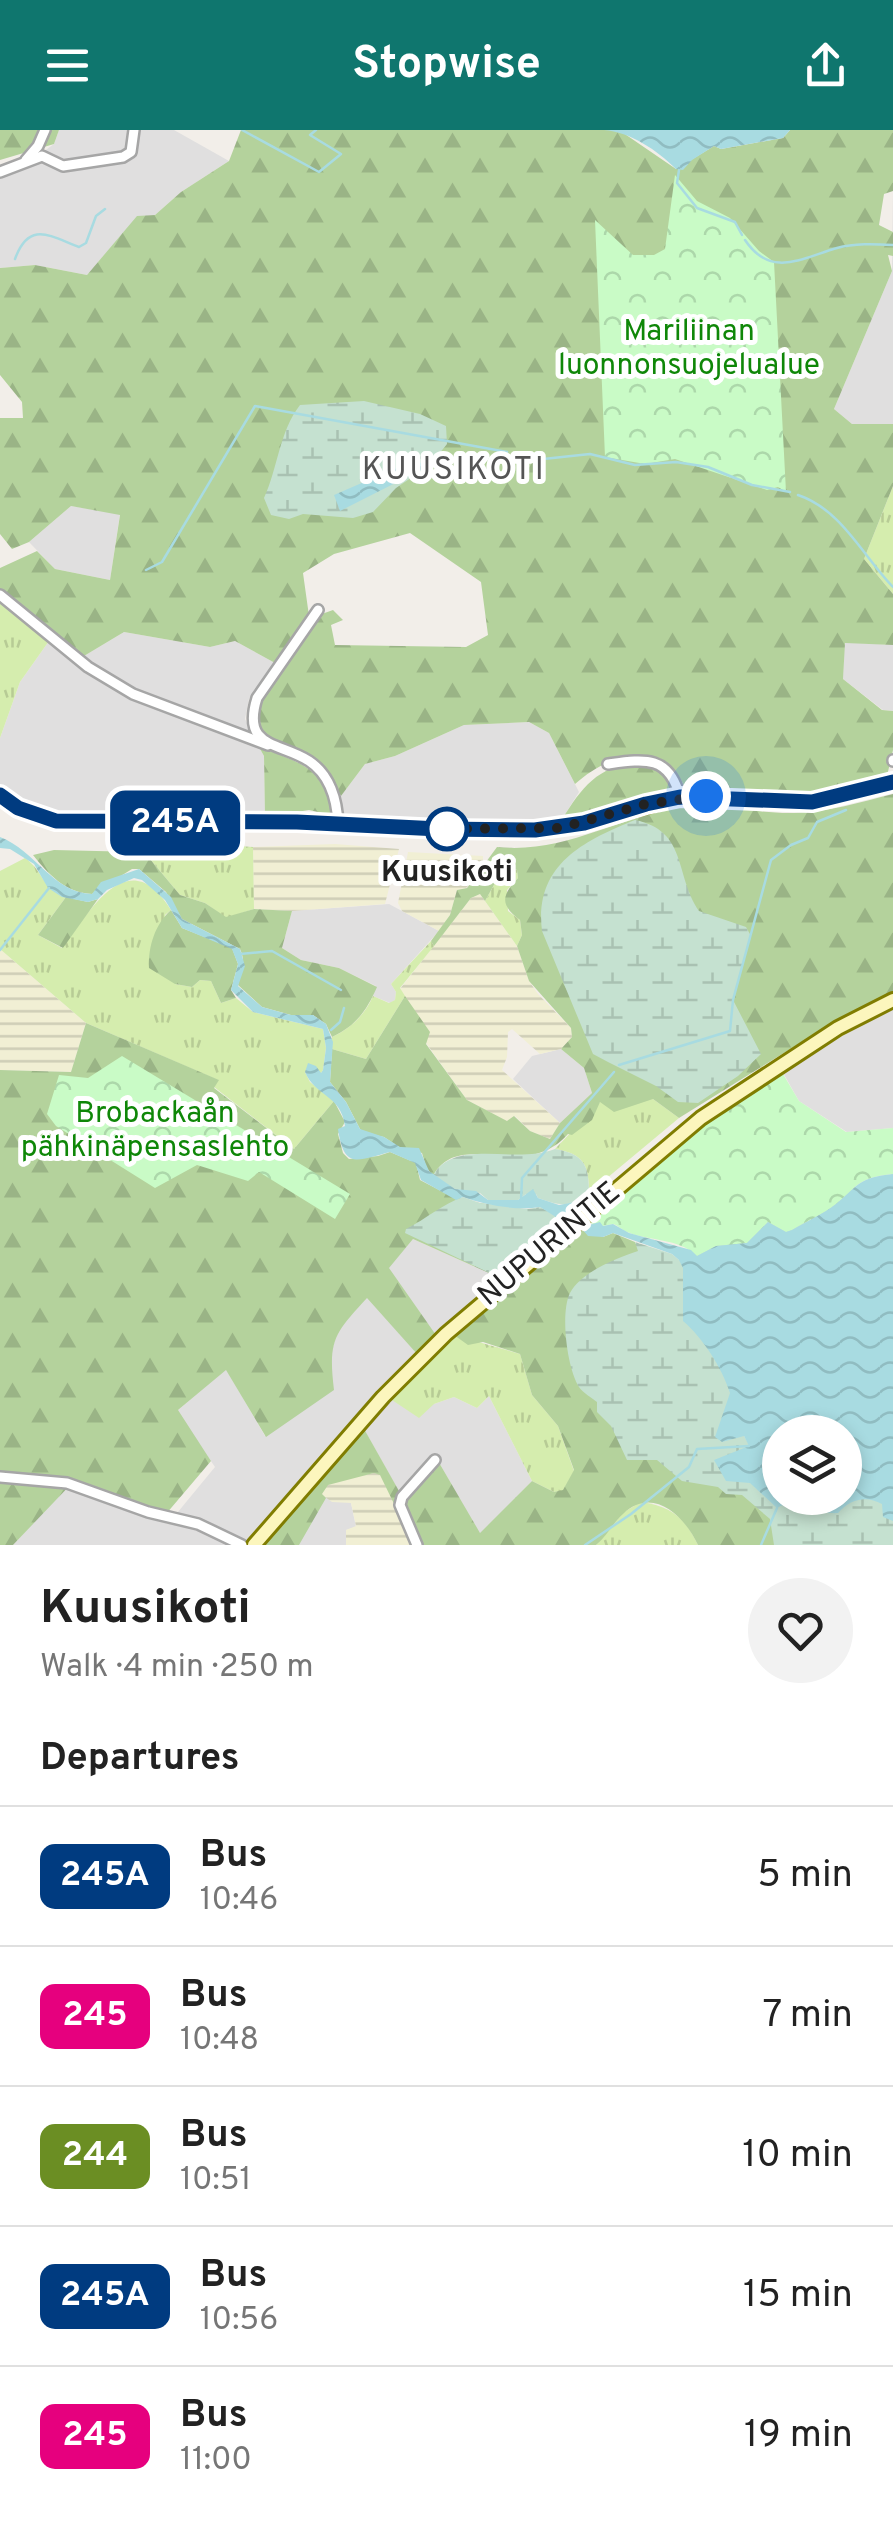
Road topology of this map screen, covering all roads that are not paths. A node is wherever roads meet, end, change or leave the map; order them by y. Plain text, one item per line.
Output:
1 (45, 130) edge
2 (134, 130) edge
3 (26, 160) junction
4 (0, 172) edge
5 (0, 594) edge
6 (318, 610) dead end
7 (268, 746) junction
8 (608, 764) dead end
9 (893, 782) edge
10 (0, 795) edge
11 (680, 797) junction
12 (338, 824) junction
13 (893, 1000) edge
14 (435, 1460) dead end
15 (0, 1477) edge
16 (242, 1545) edge
17 (254, 1545) edge
18 (417, 1545) edge

1 - 3 street
2 - 3 street
3 - 4 street
5 - 7 street
6 - 7 street
7 - 12 street
8 - 11 street
9 - 11 street
10 - 12 street
11 - 12 street
13 - 17 street, NUPURINTIE
14 - 18 street
15 - 16 street

